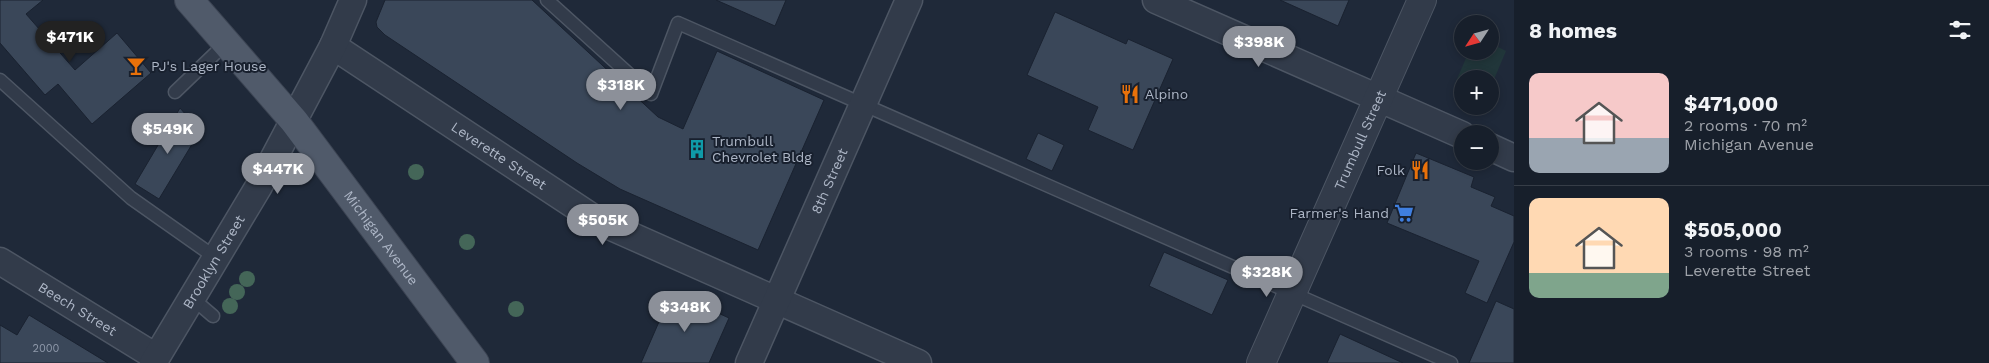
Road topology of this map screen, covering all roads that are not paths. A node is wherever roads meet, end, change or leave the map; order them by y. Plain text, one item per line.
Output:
1 (189, 0) edge
2 (353, 0) edge
3 (547, 0) edge
4 (909, 0) edge
5 (1156, 0) edge
6 (1422, 0) edge
7 (226, 43) junction
8 (333, 46) junction
9 (0, 80) edge
10 (175, 92) dead end
11 (1378, 98) junction
12 (863, 104) junction
13 (294, 121) junction
14 (1454, 131) edge
15 (1499, 151) edge
16 (1514, 158) edge
17 (216, 258) junction
18 (0, 261) edge
19 (1292, 292) junction
20 (192, 298) junction
21 (776, 300) junction
22 (212, 316) dead end
23 (154, 360) edge
24 (475, 363) edge
25 (749, 363) edge
26 (918, 363) edge
27 (1261, 363) edge
28 (1451, 363) edge

1 - 7 main road, Michigan Avenue
2 - 8 street, Brooklyn Street
3 - 12 lane
4 - 12 street, 8th Street
5 - 11 street
6 - 11 street, Trumbull Street
7 - 10 lane
7 - 13 main road, Michigan Avenue
8 - 13 street, Brooklyn Street
8 - 21 street, Leverette Street
9 - 17 lane
11 - 14 street
11 - 19 street, Trumbull Street
12 - 19 lane
12 - 21 street, 8th Street
13 - 17 street, Brooklyn Street
13 - 24 main road, Michigan Avenue
15 - 16 street
17 - 20 street, Brooklyn Street
18 - 23 street, Beech Street
19 - 27 street, Trumbull Street
19 - 28 lane
20 - 22 lane
20 - 23 street, Brooklyn Street
21 - 25 street, 8th Street
21 - 26 street, Leverette Street

